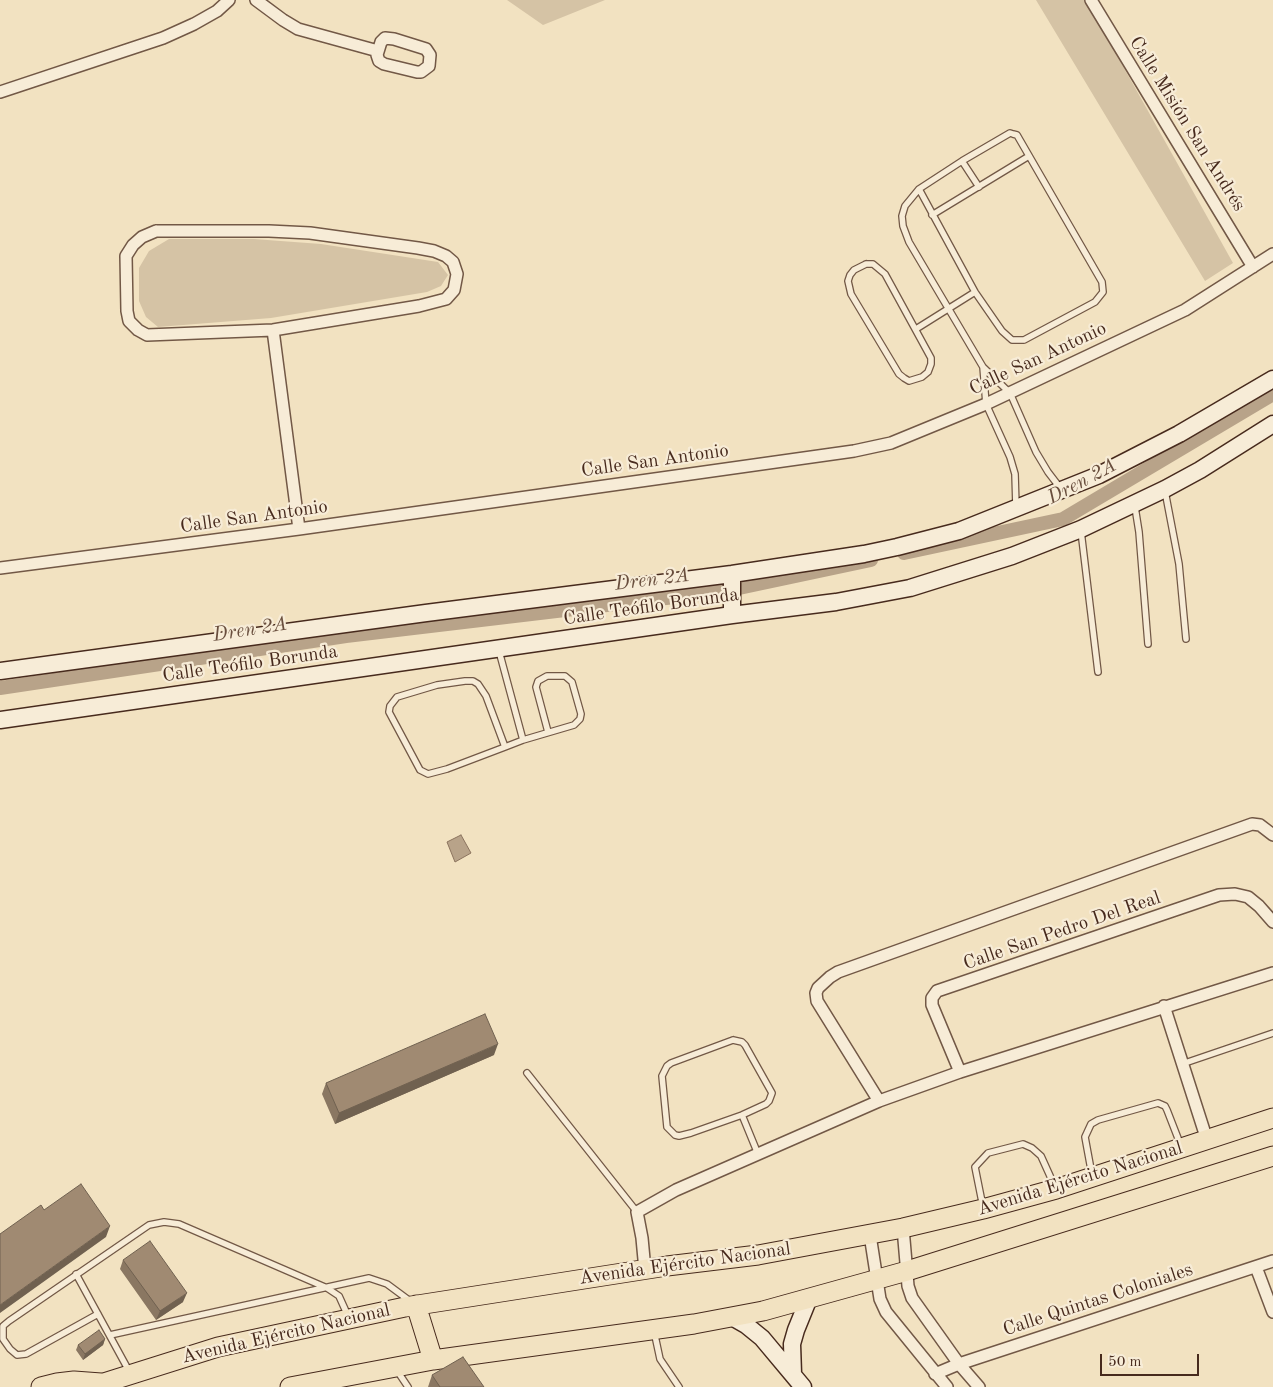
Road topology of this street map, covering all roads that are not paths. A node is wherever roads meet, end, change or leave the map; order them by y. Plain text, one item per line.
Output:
1 (229, 0) edge
2 (256, 0) edge
3 (1091, 0) edge
4 (378, 50) dead end
5 (0, 92) edge
6 (1029, 156) junction
7 (962, 161) junction
8 (979, 187) junction
9 (919, 189) junction
10 (932, 215) junction
11 (1273, 254) edge
12 (1254, 267) junction
13 (975, 292) junction
14 (948, 309) junction
15 (916, 328) junction
16 (274, 330) junction
17 (982, 367) junction
18 (1273, 379) edge
19 (1010, 393) junction
20 (986, 404) junction
21 (1273, 424) edge
22 (1165, 489) junction
23 (1062, 491) junction
24 (1134, 504) junction
25 (1016, 509) junction
26 (299, 529) junction
27 (1081, 529) junction
28 (0, 568) edge
29 (732, 578) junction
30 (732, 611) junction
31 (1186, 639) dead end
32 (1148, 644) dead end
33 (498, 649) junction
34 (0, 671) edge
35 (1098, 672) dead end
36 (0, 720) edge
37 (548, 732) junction
38 (523, 740) junction
39 (505, 747) junction
40 (1273, 835) edge
41 (1273, 922) edge
42 (1273, 973) edge
43 (1164, 1006) junction
44 (1273, 1033) edge
45 (1182, 1064) junction
46 (960, 1072) junction
47 (527, 1073) dead end
48 (879, 1101) junction
49 (742, 1115) junction
50 (1273, 1118) edge
51 (1207, 1140) junction
52 (1182, 1148) junction
53 (758, 1154) junction
54 (1273, 1156) edge
55 (1092, 1178) junction
56 (1056, 1189) junction
57 (983, 1209) junction
58 (638, 1212) junction
59 (904, 1228) junction
60 (870, 1235) junction
61 (1273, 1261) edge
62 (1256, 1267) junction
63 (645, 1270) junction
64 (907, 1271) junction
65 (76, 1274) junction
66 (876, 1279) junction
67 (327, 1288) junction
68 (809, 1298) junction
69 (416, 1305) junction
70 (1273, 1312) edge
71 (98, 1314) junction
72 (732, 1317) junction
73 (349, 1318) junction
74 (654, 1329) junction
75 (110, 1335) junction
76 (433, 1360) junction
77 (958, 1364) junction
78 (395, 1368) junction
79 (130, 1374) junction
80 (793, 1374) junction
81 (935, 1374) junction
82 (96, 1385) edge
83 (300, 1386) edge
84 (42, 1387) edge
85 (408, 1387) edge
86 (678, 1387) edge
87 (803, 1387) edge
88 (947, 1387) edge
89 (979, 1387) edge

1 - 5 street
2 - 4 street
3 - 12 street, Calle Misión San Andrés
6 - 7 lane
6 - 8 lane
6 - 13 lane
7 - 8 lane
7 - 9 lane
8 - 10 lane
9 - 10 lane
9 - 14 lane
10 - 13 lane
11 - 12 street, Calle San Antonio
12 - 19 street, Calle San Antonio
13 - 14 lane
14 - 15 lane
14 - 17 lane
15 - 15 lane
16 - 16 street
16 - 26 street
17 - 19 lane
17 - 20 lane
18 - 23 main road, Calle Teófilo Borunda
19 - 20 street, Calle San Antonio
19 - 23 lane
20 - 25 lane
20 - 26 street, Calle San Antonio
21 - 22 main road, Calle Teófilo Borunda
22 - 24 main road, Calle Teófilo Borunda
22 - 31 lane
23 - 25 main road, Calle Teófilo Borunda
24 - 27 main road, Calle Teófilo Borunda
24 - 32 lane
25 - 29 main road, Calle Teófilo Borunda
26 - 28 street, Calle San Antonio
27 - 30 main road, Calle Teófilo Borunda
27 - 35 lane
29 - 30 main road
29 - 34 main road, Calle Teófilo Borunda
30 - 33 main road, Calle Teófilo Borunda
33 - 36 main road, Calle Teófilo Borunda
33 - 38 lane
37 - 37 lane
37 - 38 lane
38 - 39 lane
39 - 39 lane
40 - 48 street
41 - 46 street, Calle San Pedro Del Real
42 - 43 street
43 - 45 street
43 - 46 street
44 - 45 lane
45 - 51 street
46 - 48 street
47 - 58 lane
48 - 53 street
49 - 49 lane
49 - 53 lane
50 - 51 main road, Avenida Ejército Nacional
51 - 52 main road, Avenida Ejército Nacional
52 - 55 main road, Avenida Ejército Nacional
52 - 55 lane
53 - 58 street
54 - 64 main road, Avenida Ejército Nacional
55 - 56 main road, Avenida Ejército Nacional
56 - 57 main road, Avenida Ejército Nacional
56 - 57 lane
57 - 59 main road, Avenida Ejército Nacional
58 - 63 street
59 - 60 main road, Avenida Ejército Nacional
59 - 64 street
60 - 63 main road, Avenida Ejército Nacional
60 - 66 street
61 - 62 street, Calle Quintas Coloniales
62 - 70 street
62 - 77 street, Calle Quintas Coloniales
63 - 69 main road, Avenida Ejército Nacional
64 - 66 main road, Avenida Ejército Nacional
64 - 77 street
65 - 67 lane
65 - 71 lane
65 - 71 lane
66 - 68 main road, Avenida Ejército Nacional
66 - 81 street
67 - 69 lane
67 - 73 lane
67 - 75 lane
68 - 72 main road, Avenida Ejército Nacional
68 - 80 main road
69 - 73 main road, Avenida Ejército Nacional
69 - 76 main road
71 - 75 lane
72 - 74 main road, Avenida Ejército Nacional
72 - 80 main road
73 - 79 main road, Avenida Ejército Nacional
74 - 76 main road, Avenida Ejército Nacional
74 - 86 lane
75 - 79 lane
76 - 78 main road, Avenida Ejército Nacional
77 - 81 street, Calle Quintas Coloniales
77 - 89 street
78 - 83 main road, Avenida Ejército Nacional
78 - 85 lane
79 - 82 main road, Avenida Ejército Nacional
80 - 87 main road
81 - 88 street
82 - 84 main road

